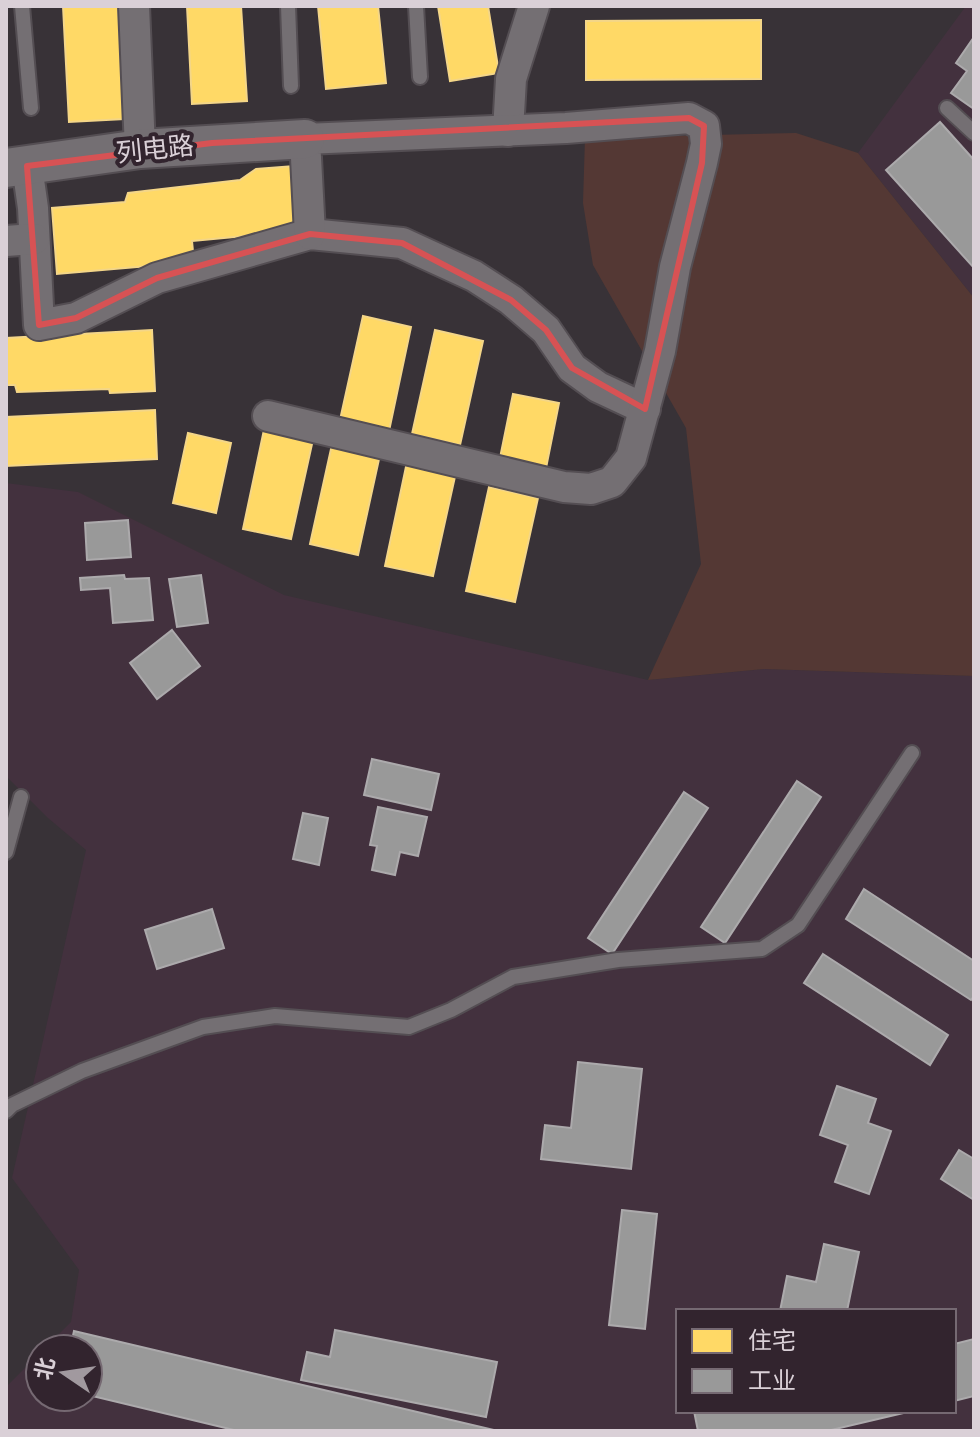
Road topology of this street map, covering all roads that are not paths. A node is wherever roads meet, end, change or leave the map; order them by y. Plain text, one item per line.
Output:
1 (22, 6) edge
2 (134, 6) edge
3 (288, 6) edge
4 (416, 6) edge
5 (534, 8) edge
6 (420, 77) dead end
7 (291, 86) dead end
8 (31, 108) dead end
9 (947, 108) dead end
10 (508, 131) junction
11 (974, 133) edge
12 (305, 139) junction
13 (140, 149) junction
14 (17, 167) edge
15 (310, 234) junction
16 (20, 240) edge
17 (645, 409) junction
18 (268, 416) dead end
19 (912, 753) dead end
20 (21, 797) dead end
21 (6, 852) edge
22 (6, 1111) edge

1 - 8 lane
2 - 13 street
3 - 7 lane
4 - 6 lane
5 - 10 street
9 - 11 lane
10 - 12 street
10 - 17 street
12 - 13 street, 列电路
12 - 15 street
13 - 14 street, 列电路
14 - 16 street
15 - 16 street
15 - 17 street
17 - 18 street
19 - 22 lane
20 - 21 lane

